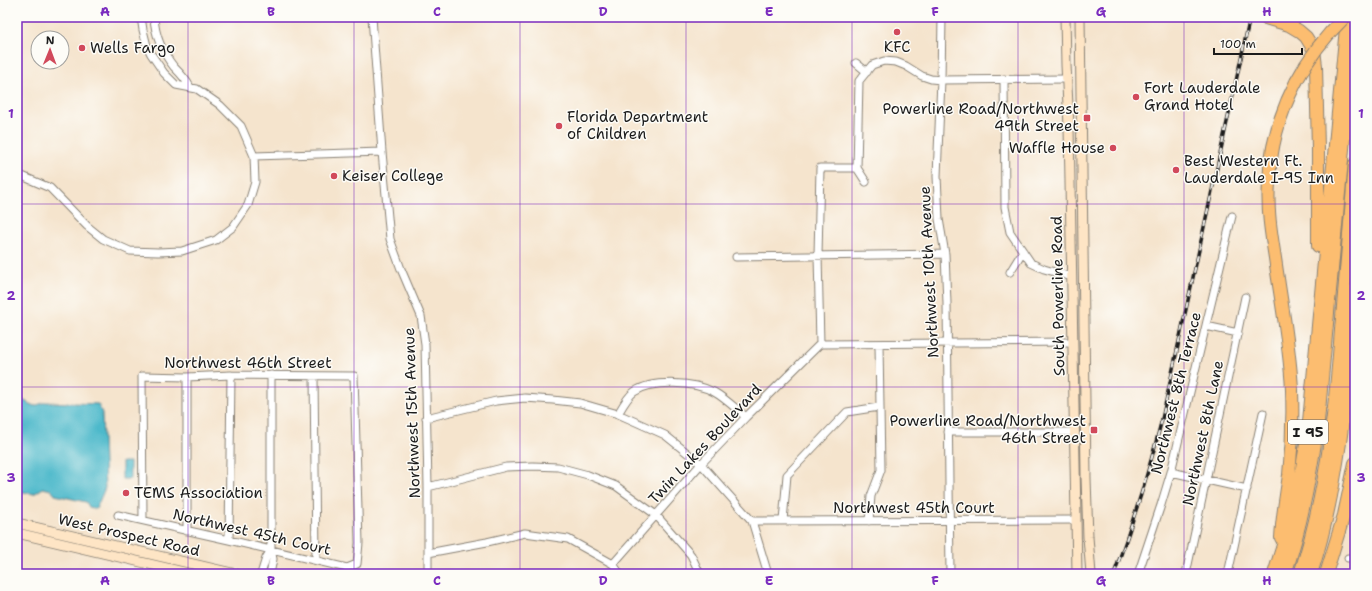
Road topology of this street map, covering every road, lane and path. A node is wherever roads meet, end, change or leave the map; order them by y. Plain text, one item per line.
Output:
1 (141, 17) edge
2 (154, 17) edge
3 (372, 17) edge
4 (942, 17) edge
5 (1065, 17) edge
6 (1080, 17) edge
7 (1262, 17) edge
8 (1349, 22) edge
9 (856, 63) dead end
10 (867, 72) junction
11 (1004, 79) junction
12 (1067, 79) junction
13 (941, 80) junction
14 (190, 87) junction
15 (382, 152) junction
16 (254, 156) junction
17 (1355, 164) edge
18 (857, 168) junction
19 (17, 175) edge
20 (866, 182) dead end
21 (1232, 216) dead end
22 (1023, 251) junction
23 (945, 254) junction
24 (818, 255) junction
25 (736, 257) dead end
26 (1010, 272) dead end
27 (1072, 277) junction
28 (1084, 281) junction
29 (1355, 290) edge
30 (1245, 297) dead end
31 (1320, 303) junction
32 (1206, 326) junction
33 (1238, 333) junction
34 (947, 342) junction
35 (1073, 342) junction
36 (820, 344) junction
37 (879, 344) junction
38 (231, 375) junction
39 (272, 375) junction
40 (314, 376) junction
41 (187, 377) junction
42 (879, 407) junction
43 (1263, 413) dead end
44 (618, 414) junction
45 (1075, 414) junction
46 (426, 418) junction
47 (746, 418) junction
48 (948, 432) junction
49 (1075, 432) junction
50 (1086, 432) junction
51 (1086, 445) junction
52 (701, 464) junction
53 (1355, 464) edge
54 (1171, 472) junction
55 (1206, 479) junction
56 (428, 487) junction
57 (1247, 489) junction
58 (118, 515) dead end
59 (656, 515) junction
60 (143, 520) junction
61 (1076, 520) junction
62 (752, 521) junction
63 (783, 521) junction
64 (870, 521) junction
65 (950, 522) junction
66 (17, 524) edge
67 (187, 531) junction
68 (17, 533) edge
69 (229, 540) junction
70 (271, 550) junction
71 (428, 553) junction
72 (1280, 557) junction
73 (316, 560) junction
74 (357, 564) joint
75 (613, 564) junction
76 (227, 573) edge
77 (192, 574) edge
78 (261, 574) edge
79 (270, 574) edge
80 (428, 574) edge
81 (620, 574) edge
82 (700, 574) edge
83 (768, 574) edge
84 (950, 574) edge
85 (1078, 574) edge
86 (1091, 574) edge
87 (1138, 574) edge
88 (1186, 574) edge
89 (1228, 574) edge
90 (1274, 574) edge
91 (1285, 574) edge
92 (1300, 574) edge
93 (1311, 574) edge
94 (1326, 574) edge

1 - 14 street
2 - 14 street
3 - 15 street, Northwest 15th Avenue
4 - 13 street, Northwest 10th Avenue
5 - 12 main road, South Powerline Road
6 - 28 main road, South Powerline Road
7 - 31 highway
8 - 31 highway, I 95
8 - 72 highway, bridge
8 - 91 highway
9 - 10 street
10 - 13 street
10 - 18 street
11 - 12 street
11 - 13 street
11 - 22 street
12 - 27 main road, South Powerline Road
13 - 23 street, Northwest 10th Avenue
14 - 16 street
15 - 16 street
15 - 46 street, Northwest 15th Avenue
16 - 19 street
17 - 92 highway
18 - 20 street
18 - 24 street
21 - 32 street, Northwest 8th Terrace
22 - 26 street
22 - 27 street
23 - 24 street
23 - 34 street, Northwest 10th Avenue
24 - 25 street
24 - 36 street
27 - 28 main road
27 - 35 main road, South Powerline Road
28 - 50 main road, South Powerline Road
29 - 93 highway, I 95
30 - 33 street, Northwest 8th Lane
31 - 72 highway, I 95
32 - 33 street
32 - 54 street, Northwest 8th Terrace
33 - 55 street, Northwest 8th Lane
34 - 35 street
34 - 37 street
34 - 48 street, Northwest 10th Avenue
35 - 45 main road, South Powerline Road
36 - 37 street
36 - 47 street, Twin Lakes Boulevard
37 - 42 street
38 - 39 street, Northwest 46th Street
38 - 41 street, Northwest 46th Street
38 - 69 street
39 - 40 street, Northwest 46th Street
39 - 70 street
40 - 73 street
40 - 74 street, Northwest 46th Street
41 - 60 street, Northwest 46th Street
41 - 67 street
42 - 63 street
42 - 64 street
43 - 57 street
44 - 46 street
44 - 47 street
44 - 52 street
45 - 49 main road, South Powerline Road
45 - 50 main road
46 - 56 street, Northwest 15th Avenue
47 - 52 street, Twin Lakes Boulevard
48 - 49 street
48 - 65 street, Northwest 10th Avenue
49 - 51 main road
49 - 61 main road, South Powerline Road
50 - 51 main road, South Powerline Road
51 - 86 main road, South Powerline Road
52 - 59 street, Twin Lakes Boulevard
52 - 62 street
53 - 94 highway
54 - 55 street
54 - 87 street, Northwest 8th Terrace
55 - 57 street
55 - 88 street, Northwest 8th Lane
56 - 59 street
56 - 71 street, Northwest 15th Avenue
57 - 89 street
58 - 60 street, Northwest 45th Court
59 - 75 street, Twin Lakes Boulevard
59 - 82 street
60 - 67 street, Northwest 45th Court
61 - 65 street, Northwest 45th Court
61 - 85 main road, South Powerline Road
62 - 63 street, Northwest 45th Court
62 - 83 street
63 - 64 street, Northwest 45th Court
64 - 65 street, Northwest 45th Court
65 - 84 street, Northwest 10th Avenue
66 - 76 main road, West Prospect Road
67 - 69 street, Northwest 45th Court
68 - 77 main road, West Prospect Road
69 - 70 street, Northwest 45th Court
70 - 73 street, Northwest 45th Court
70 - 78 street
70 - 79 street
71 - 75 street
71 - 80 street, Northwest 15th Avenue
72 - 90 highway, I 95
73 - 74 street, Northwest 45th Court
75 - 81 street

